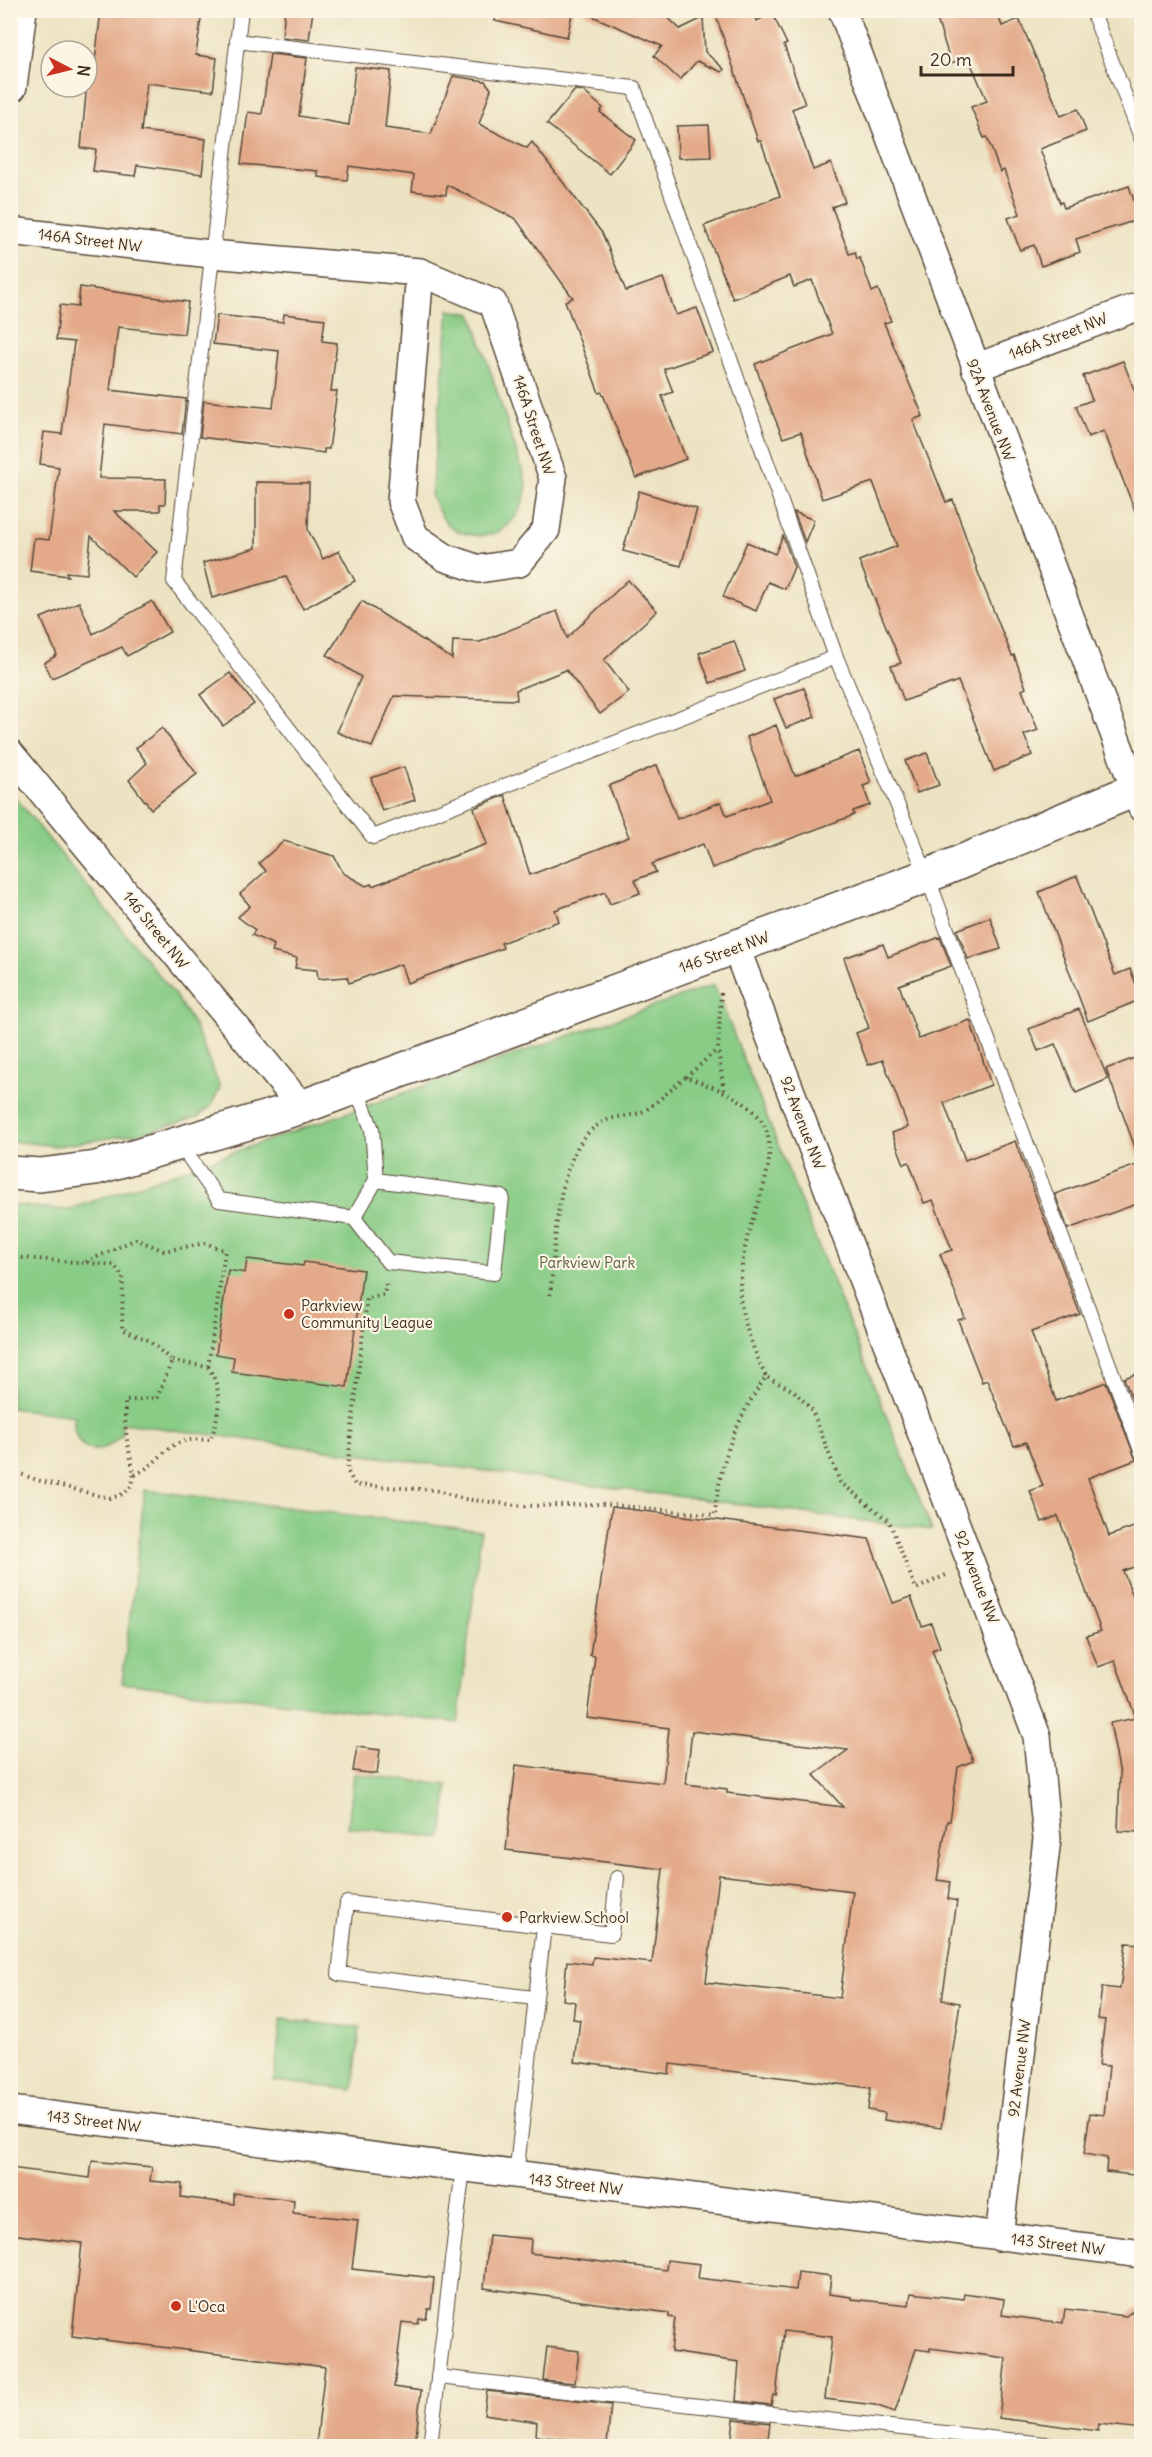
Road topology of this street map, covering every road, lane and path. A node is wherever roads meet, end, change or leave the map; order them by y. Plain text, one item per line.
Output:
1 (20, 10) edge
2 (241, 10) edge
3 (842, 10) edge
4 (1092, 10) edge
5 (237, 41) junction
6 (10, 86) edge
7 (1142, 140) edge
8 (10, 231) edge
9 (211, 254) junction
10 (420, 272) junction
11 (1142, 305) edge
12 (975, 368) junction
13 (836, 657) junction
14 (10, 753) edge
15 (1139, 795) edge
16 (927, 876) junction
17 (721, 953) junction
18 (718, 1050) junction
19 (686, 1077) junction
20 (356, 1088) junction
21 (724, 1091) junction
22 (302, 1107) junction
23 (179, 1143) junction
24 (10, 1173) edge
25 (376, 1180) junction
26 (354, 1218) junction
27 (10, 1257) edge
28 (388, 1262) junction
29 (84, 1263) junction
30 (550, 1295) dead end
31 (172, 1361) junction
32 (208, 1367) junction
33 (766, 1377) junction
34 (1142, 1453) edge
35 (10, 1470) edge
36 (135, 1475) junction
37 (971, 1563) junction
38 (617, 1878) dead end
39 (544, 1926) junction
40 (534, 1998) junction
41 (10, 2110) edge
42 (463, 2168) junction
43 (516, 2176) junction
44 (999, 2237) junction
45 (1142, 2253) edge
46 (438, 2377) junction
47 (430, 2446) edge
48 (1063, 2446) edge

1 - 6 street
2 - 5 lane
3 - 12 street, 92A Avenue NW
4 - 7 lane
5 - 9 lane
5 - 13 lane
8 - 9 street, 146A Street NW
9 - 10 street, 146A Street NW
9 - 13 lane
10 - 10 street, 146A Street NW
11 - 12 street, 146A Street NW
12 - 15 street, 92A Avenue NW
13 - 16 lane
14 - 22 street, 146 Street NW
15 - 16 street, 146 Street NW
16 - 17 street, 146 Street NW
16 - 34 lane
17 - 18 path
17 - 20 street, 146 Street NW
17 - 37 street, 92 Avenue NW
18 - 19 path
18 - 21 path
19 - 21 path
19 - 30 path
20 - 22 street, 146 Street NW
20 - 25 lane
21 - 33 path
22 - 23 street, 146 Street NW
23 - 24 street, 146 Street NW
23 - 26 lane
25 - 26 lane
25 - 28 lane
26 - 28 lane
27 - 29 path
28 - 33 path
29 - 31 path
29 - 32 path
31 - 32 path
31 - 36 path
32 - 36 path
33 - 37 path
35 - 36 path
37 - 44 street, 92 Avenue NW
38 - 39 lane
39 - 40 lane
39 - 40 lane
40 - 43 lane
41 - 42 street, 143 Street NW
42 - 43 street, 143 Street NW
42 - 46 lane
43 - 44 street, 143 Street NW
44 - 45 street, 143 Street NW
46 - 47 lane
46 - 48 lane

